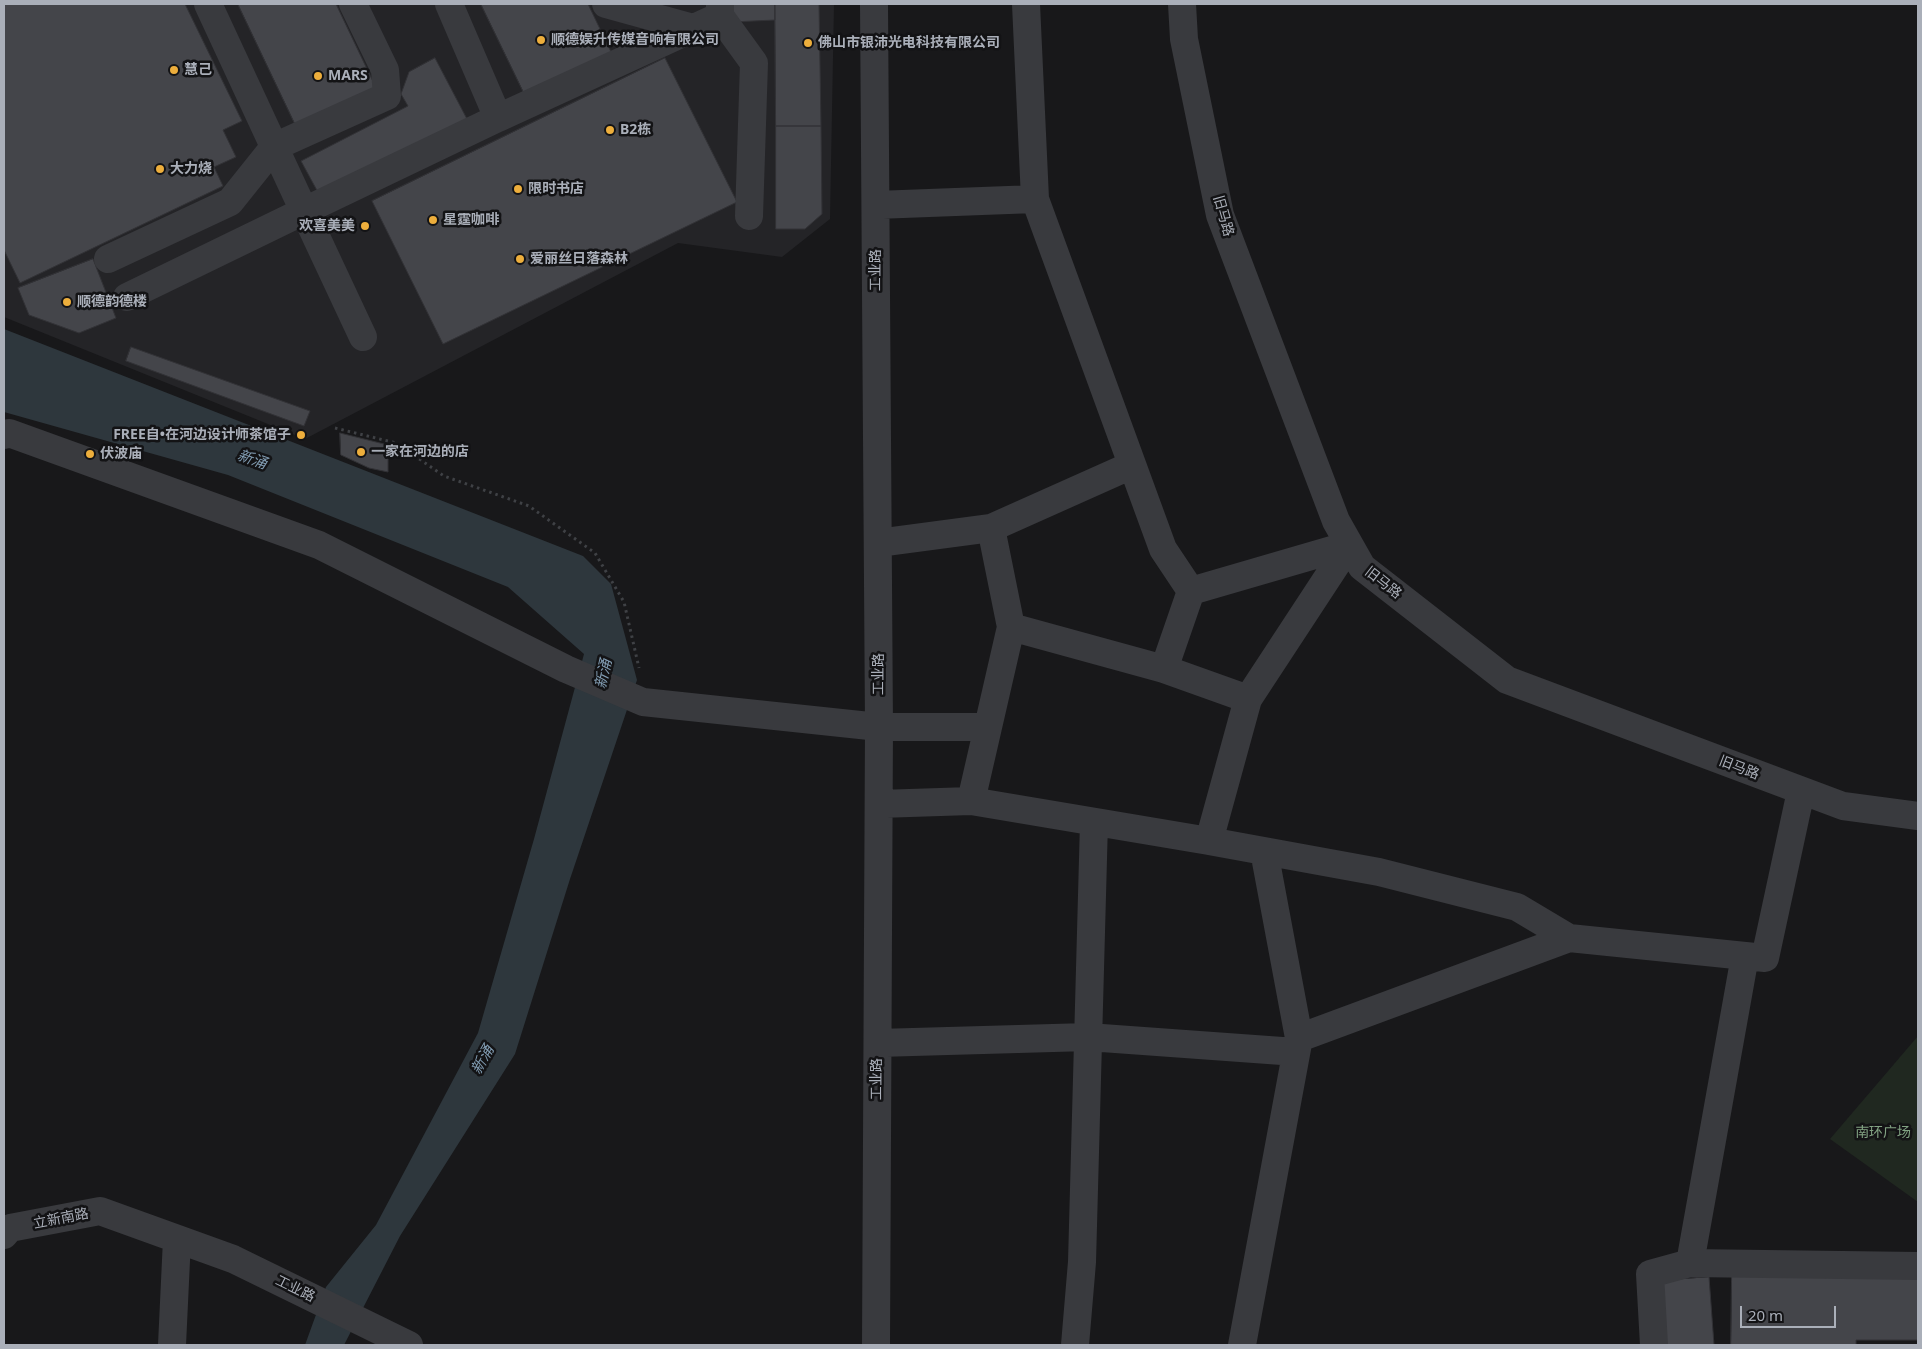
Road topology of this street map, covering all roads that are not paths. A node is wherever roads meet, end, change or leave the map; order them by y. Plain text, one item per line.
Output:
1 (208, 4) edge
2 (353, 4) edge
3 (449, 4) edge
4 (606, 4) edge
5 (874, 4) edge
6 (1026, 4) edge
7 (1182, 4) edge
8 (720, 10) edge
9 (693, 28) junction
10 (498, 118) junction
11 (274, 147) junction
12 (1035, 199) junction
13 (876, 205) junction
14 (304, 211) junction
15 (749, 216) dead end
16 (108, 259) dead end
17 (127, 297) dead end
18 (363, 337) dead end
19 (4, 435) edge
20 (1132, 465) junction
21 (991, 528) junction
22 (878, 543) junction
23 (1349, 545) junction
24 (1191, 591) junction
25 (1011, 626) junction
26 (1164, 669) junction
27 (1248, 699) junction
28 (879, 727) junction
29 (988, 727) junction
30 (1801, 791) junction
31 (971, 801) junction
32 (879, 804) junction
33 (1918, 816) edge
34 (1094, 822) junction
35 (1209, 841) junction
36 (1264, 851) junction
37 (1569, 938) junction
38 (1745, 956) junction
39 (1088, 1037) junction
40 (878, 1043) junction
41 (1298, 1045) junction
42 (4, 1235) edge
43 (177, 1239) junction
44 (1690, 1263) junction
45 (1918, 1266) edge
46 (172, 1345) edge
47 (409, 1345) edge
48 (876, 1345) edge
49 (1075, 1345) edge
50 (1242, 1345) edge
51 (1654, 1345) edge

1 - 11 street
2 - 11 street
3 - 10 street
4 - 9 street
5 - 13 street, 工业路
6 - 12 street
7 - 23 street, 旧马路
8 - 9 street
8 - 15 street
9 - 10 street
10 - 14 street
11 - 14 street
11 - 16 street
12 - 13 street
12 - 20 street
13 - 22 street, 工业路
14 - 17 street
14 - 18 street
19 - 28 street
20 - 21 street
20 - 24 street
21 - 22 street
21 - 25 street
22 - 28 street, 工业路
23 - 24 street
23 - 27 street
23 - 30 street, 旧马路
24 - 26 street
25 - 26 street
25 - 29 street
26 - 27 street
27 - 35 street
28 - 29 street
28 - 32 street, 工业路
29 - 31 street
30 - 33 street, 旧马路
30 - 38 street
31 - 32 street
31 - 34 street
32 - 40 street, 工业路
34 - 35 street
34 - 39 street
35 - 36 street
36 - 37 street
36 - 41 street
37 - 38 street
37 - 41 street
38 - 44 street
39 - 40 street
39 - 41 street
39 - 49 street
40 - 48 street, 工业路
41 - 50 street
42 - 43 street, 立新南路
43 - 46 street
43 - 47 street, 工业路
44 - 45 street
44 - 51 street

